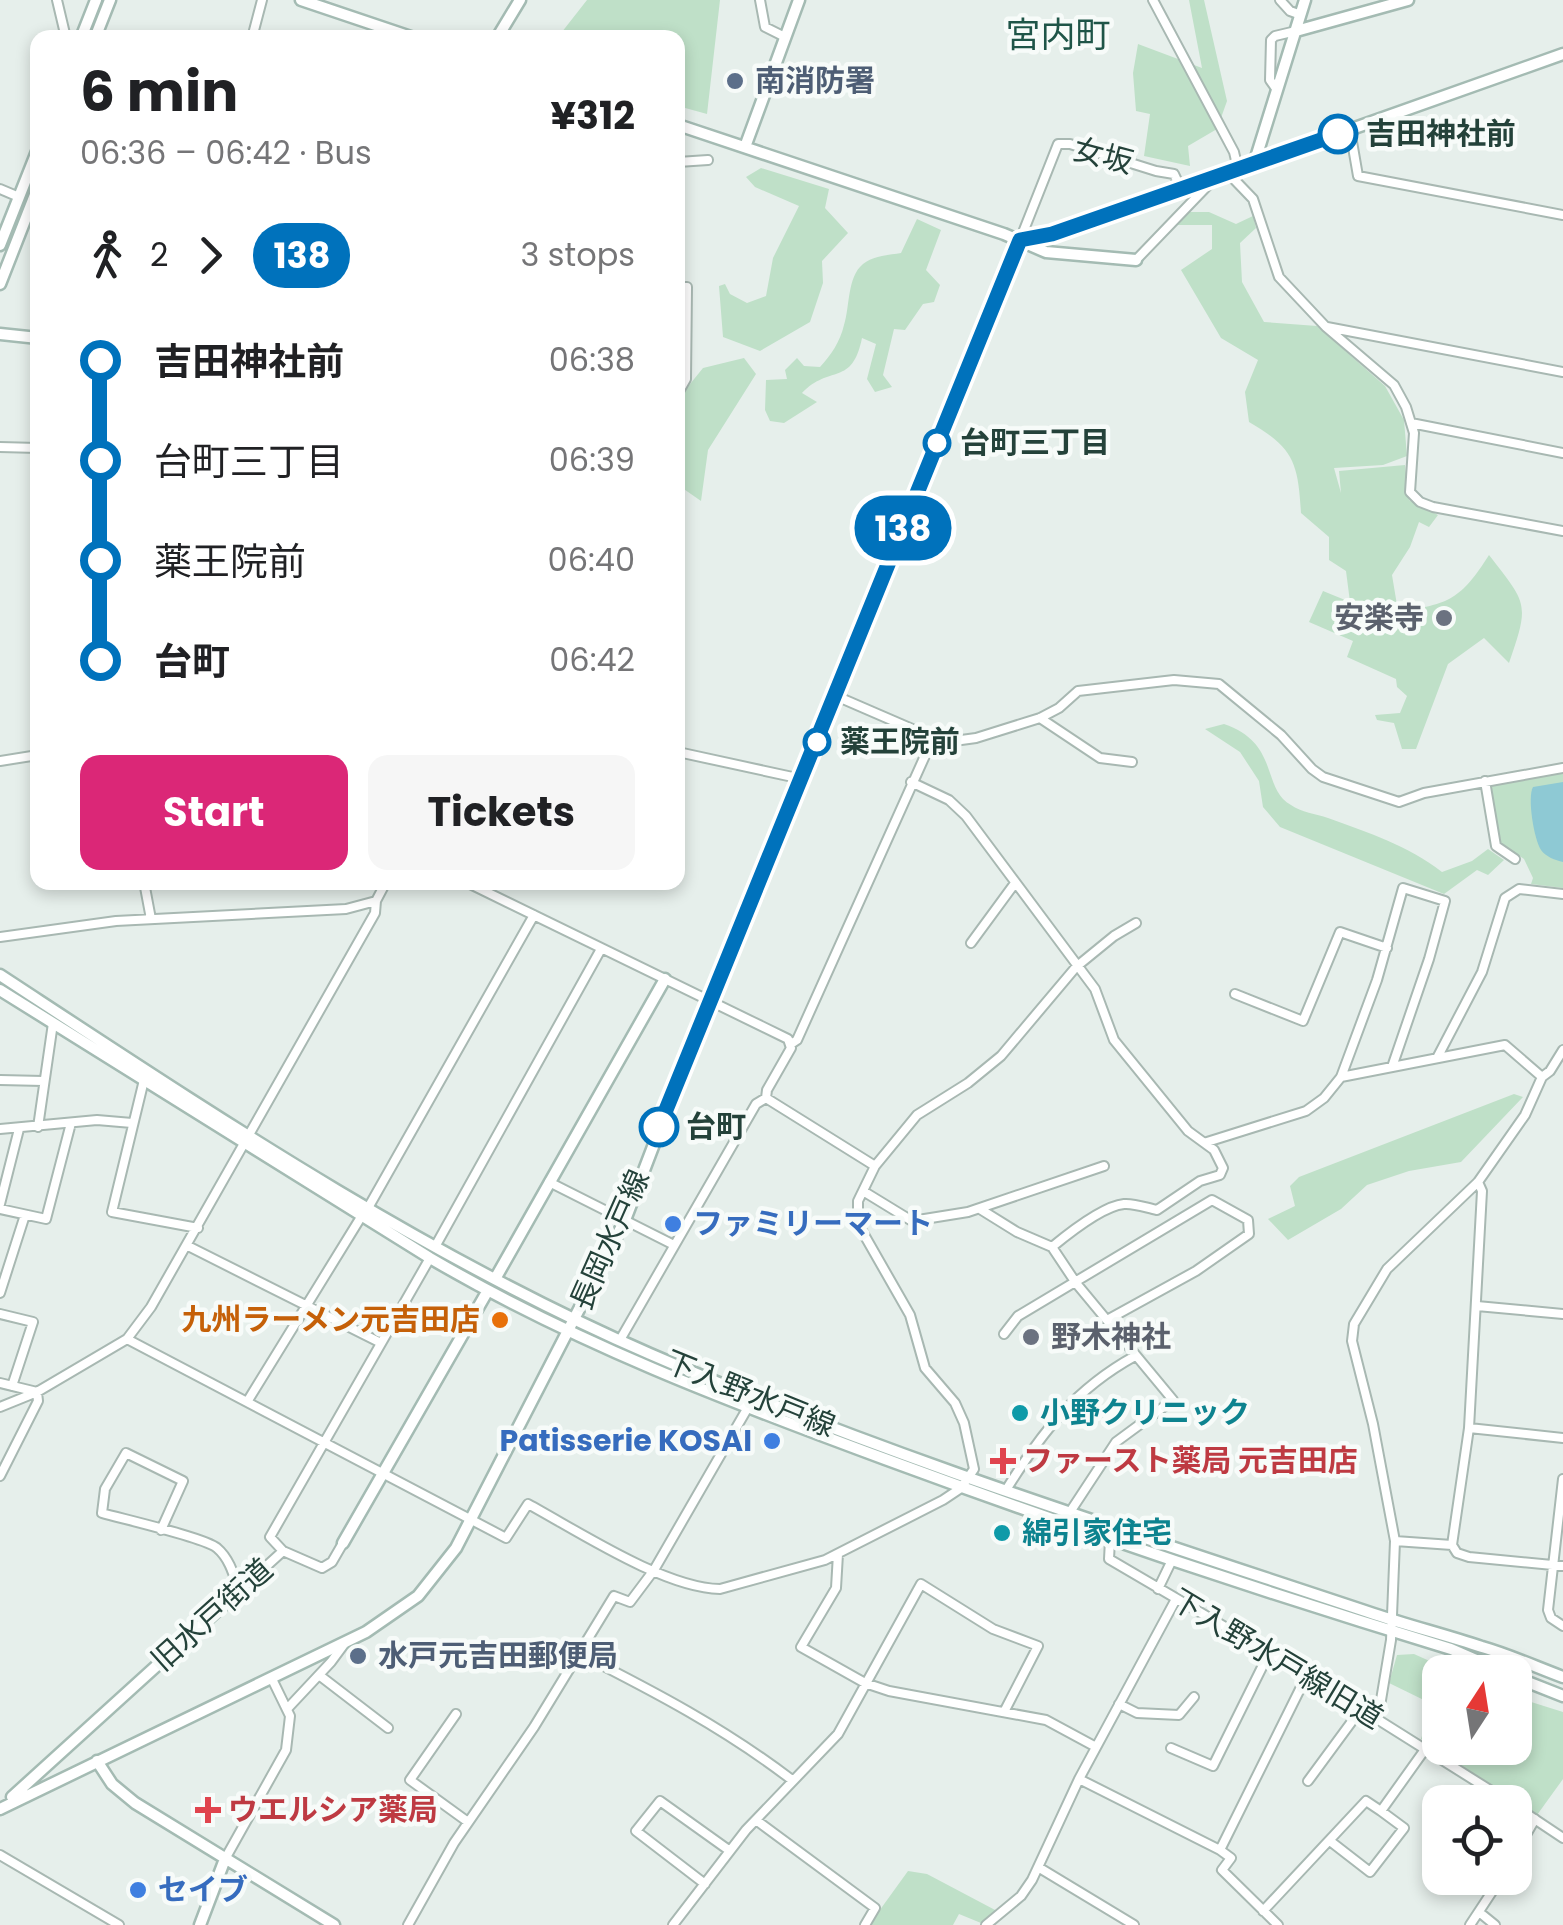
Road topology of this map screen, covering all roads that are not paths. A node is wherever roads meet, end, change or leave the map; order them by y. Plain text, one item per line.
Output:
1 (58, 0) edge
2 (96, 0) edge
3 (110, 0) edge
4 (262, 0) edge
5 (301, 0) edge
6 (520, 0) edge
7 (760, 0) edge
8 (799, 0) edge
9 (1153, 0) edge
10 (1280, 0) edge
11 (1306, 0) edge
12 (1408, 0) edge
13 (1301, 15) junction
14 (64, 30) edge
15 (84, 30) edge
16 (99, 30) edge
17 (254, 30) edge
18 (390, 30) edge
19 (503, 30) edge
20 (1296, 31) junction
21 (786, 37) junction
22 (1560, 56) edge
23 (1277, 90) junction
24 (685, 126) edge
25 (1350, 130) junction
26 (745, 147) junction
27 (708, 160) dead end
28 (685, 162) edge
29 (1254, 164) junction
30 (30, 169) edge
31 (1234, 171) junction
32 (1215, 178) junction
33 (0, 189) edge
34 (1181, 189) junction
35 (19, 197) junction
36 (30, 207) edge
37 (1563, 216) edge
38 (1020, 240) junction
39 (0, 245) edge
40 (1136, 260) joint
41 (0, 284) edge
42 (685, 287) edge
43 (1326, 326) junction
44 (0, 334) edge
45 (30, 337) edge
46 (1563, 372) edge
47 (685, 381) edge
48 (1411, 423) junction
49 (0, 447) edge
50 (30, 448) edge
51 (1563, 453) edge
52 (1563, 531) edge
53 (836, 696) junction
54 (1040, 718) junction
55 (933, 738) junction
56 (685, 754) edge
57 (30, 756) edge
58 (0, 762) edge
59 (1132, 762) dead end
60 (1563, 768) edge
61 (802, 779) junction
62 (1485, 780) junction
63 (911, 782) junction
64 (1515, 860) dead end
65 (1014, 883) junction
66 (146, 890) edge
67 (382, 890) edge
68 (482, 890) edge
69 (1563, 894) edge
70 (376, 901) junction
71 (534, 915) junction
72 (151, 919) junction
73 (1136, 923) dead end
74 (0, 937) edge
75 (970, 943) dead end
76 (1387, 948) junction
77 (601, 949) junction
78 (1076, 967) junction
79 (0, 975) edge
80 (665, 979) junction
81 (0, 990) edge
82 (1235, 994) dead end
83 (711, 1001) junction
84 (54, 1024) junction
85 (792, 1044) junction
86 (1563, 1050) edge
87 (1437, 1058) junction
88 (1392, 1067) junction
89 (1341, 1077) junction
90 (1542, 1077) junction
91 (0, 1080) edge
92 (144, 1080) junction
93 (43, 1081) junction
94 (766, 1098) junction
95 (132, 1122) junction
96 (71, 1123) junction
97 (38, 1127) junction
98 (19, 1128) junction
99 (0, 1129) edge
100 (248, 1140) junction
101 (1207, 1142) junction
102 (875, 1166) junction
103 (1104, 1166) dead end
104 (550, 1182) junction
105 (1478, 1182) junction
106 (864, 1191) junction
107 (0, 1206) edge
108 (980, 1209) junction
109 (365, 1213) junction
110 (25, 1215) junction
111 (624, 1220) junction
112 (198, 1228) junction
113 (674, 1245) junction
114 (188, 1246) junction
115 (436, 1246) junction
116 (1052, 1247) junction
117 (430, 1258) junction
118 (495, 1279) junction
119 (1076, 1283) junction
120 (487, 1292) junction
121 (0, 1293) edge
122 (307, 1305) junction
123 (1477, 1306) junction
124 (0, 1314) edge
125 (1563, 1314) edge
126 (574, 1319) junction
127 (1106, 1320) junction
128 (568, 1332) junction
129 (1004, 1334) dead end
130 (127, 1339) junction
131 (620, 1340) junction
132 (382, 1343) junction
133 (1136, 1356) junction
134 (0, 1383) edge
135 (12, 1386) junction
136 (38, 1392) junction
137 (248, 1402) junction
138 (0, 1408) edge
139 (747, 1409) junction
140 (1468, 1428) junction
141 (1563, 1438) edge
142 (325, 1442) junction
143 (383, 1473) junction
144 (0, 1476) edge
145 (970, 1478) junction
146 (1563, 1479) edge
147 (961, 1488) junction
148 (1006, 1490) junction
149 (1070, 1512) junction
150 (472, 1520) junction
151 (161, 1530) junction
152 (1110, 1540) junction
153 (1395, 1541) junction
154 (343, 1543) joint
155 (1452, 1545) junction
156 (283, 1551) junction
157 (838, 1554) junction
158 (1172, 1560) junction
159 (1559, 1566) edge
160 (654, 1570) junction
161 (1158, 1589) junction
162 (239, 1591) junction
163 (1176, 1599) junction
164 (1392, 1626) junction
165 (1563, 1626) edge
166 (345, 1643) junction
167 (578, 1653) junction
168 (1270, 1653) junction
169 (1464, 1655) edge
170 (319, 1675) junction
171 (1307, 1675) junction
172 (1563, 1678) edge
173 (272, 1679) junction
174 (865, 1683) junction
175 (1532, 1684) edge
176 (1563, 1696) edge
177 (1194, 1697) dead end
178 (1120, 1704) junction
179 (1362, 1708) junction
180 (288, 1709) junction
181 (1004, 1712) junction
182 (456, 1714) dead end
183 (1378, 1718) junction
184 (388, 1728) dead end
185 (1422, 1746) edge
186 (1096, 1747) junction
187 (1171, 1748) dead end
188 (1422, 1754) edge
189 (97, 1761) junction
190 (1452, 1765) edge
191 (792, 1780) junction
192 (1080, 1780) junction
193 (1308, 1781) dead end
194 (1483, 1785) edge
195 (2, 1807) edge
196 (1381, 1811) junction
197 (1532, 1817) edge
198 (1535, 1819) junction
199 (756, 1820) junction
200 (468, 1822) junction
201 (1532, 1824) edge
202 (1563, 1838) edge
203 (1330, 1841) junction
204 (1220, 1850) junction
205 (730, 1851) junction
206 (0, 1855) edge
207 (226, 1860) junction
208 (1038, 1868) junction
209 (705, 1884) junction
210 (1490, 1895) edge
211 (1264, 1911) junction
212 (1479, 1912) junction
213 (118, 1925) edge
214 (200, 1925) edge
215 (334, 1925) edge
216 (408, 1925) edge
217 (673, 1925) edge
218 (865, 1925) edge
219 (986, 1925) edge
220 (1134, 1925) edge
221 (1278, 1925) edge
222 (1470, 1925) edge
223 (1495, 1925) edge

1 - 14 street
2 - 15 main road
3 - 16 main road
4 - 17 street
5 - 18 main road
6 - 19 main road
7 - 21 street
8 - 21 main road
9 - 31 street
10 - 13 street
11 - 13 main road
12 - 20 main road
13 - 20 main road
20 - 23 main road
20 - 23 street
21 - 26 main road
22 - 25 main road
23 - 29 main road
24 - 26 main road
25 - 29 main road
25 - 37 street
26 - 38 main road
27 - 28 street
29 - 31 main road
30 - 35 main road
31 - 32 main road
31 - 43 street
32 - 34 main road
32 - 40 street
33 - 35 street
34 - 38 main road
34 - 38 street, 女坂
35 - 39 main road
36 - 41 main road
38 - 40 main road
38 - 53 main road, 長岡水戸線
42 - 47 street
43 - 46 street
43 - 48 street
44 - 45 main road
48 - 51 street
48 - 52 street
49 - 50 street
53 - 55 street
53 - 61 main road, 長岡水戸線
54 - 55 street
54 - 59 street
54 - 62 street
55 - 63 street
56 - 61 street
57 - 58 street
60 - 62 street
61 - 83 main road, 長岡水戸線
62 - 64 street
63 - 65 street
63 - 85 street
65 - 75 street
65 - 78 street
66 - 72 street
67 - 70 street
68 - 71 street
69 - 87 street
70 - 72 street
70 - 100 street
71 - 77 street
71 - 109 street
72 - 74 street
73 - 78 street
76 - 82 street
76 - 88 street
76 - 89 street
77 - 80 street
77 - 115 street
78 - 101 street
78 - 102 street
79 - 100 main road, 下入野水戸線
80 - 83 street
80 - 104 main road
81 - 84 main road, 下入野水戸線
83 - 85 street
83 - 111 main road, 長岡水戸線
84 - 92 main road, 下入野水戸線
84 - 93 street
85 - 94 street
86 - 90 street
87 - 88 street
87 - 90 street
88 - 89 street
89 - 101 street
90 - 105 street
91 - 93 street
92 - 95 street
92 - 100 main road, 下入野水戸線
93 - 97 street
94 - 102 street
94 - 113 street
95 - 96 street
95 - 112 street
96 - 97 street
96 - 110 street
97 - 98 street
98 - 99 street
98 - 107 street
100 - 109 main road, 下入野水戸線
100 - 112 street
101 - 116 street
102 - 106 street
103 - 108 street
104 - 111 street
104 - 118 main road
105 - 123 street
105 - 153 street
106 - 108 street
106 - 145 street
107 - 110 street
108 - 116 street
109 - 115 main road, 下入野水戸線
109 - 117 main road, 下入野水戸線
109 - 122 street
110 - 121 street
111 - 113 street
111 - 126 main road, 長岡水戸線
112 - 114 street
113 - 131 street
114 - 122 street
114 - 130 street
115 - 118 main road, 下入野水戸線
116 - 119 street
117 - 120 main road, 下入野水戸線
117 - 132 street
118 - 126 main road, 下入野水戸線
119 - 127 street
119 - 127 street
119 - 129 street
120 - 128 main road, 下入野水戸線
120 - 143 main road, 旧水戸街道
122 - 132 street
122 - 137 street
123 - 125 street
123 - 140 street
124 - 135 street
126 - 128 main road, 長岡水戸線
126 - 131 main road, 下入野水戸線
127 - 133 street
128 - 139 main road, 下入野水戸線
128 - 150 main road, 長岡水戸線
130 - 136 street
130 - 137 street
131 - 145 main road, 下入野水戸線
132 - 142 street
133 - 148 street
133 - 149 street
134 - 135 street
135 - 136 street
136 - 138 street
136 - 144 street
137 - 142 street
139 - 147 main road, 下入野水戸線
139 - 160 street
140 - 141 street
140 - 155 street
142 - 143 street
142 - 156 street
143 - 150 street
143 - 154 main road, 旧水戸街道
145 - 147 street
145 - 148 main road, 下入野水戸線
146 - 159 street
147 - 152 main road, 下入野水戸線
147 - 157 street
148 - 149 main road, 下入野水戸線
149 - 164 main road, 下入野水戸線
150 - 160 street
150 - 166 main road, 長岡水戸線
151 - 151 street
151 - 162 street
152 - 158 main road, 下入野水戸線
152 - 161 street, 下入野水戸線旧道
153 - 155 street
153 - 164 street
154 - 156 street, 旧水戸街道
155 - 159 street
156 - 162 street, 旧水戸街道
157 - 160 street
157 - 174 street
158 - 161 street
158 - 164 main road, 下入野水戸線
159 - 165 street
160 - 167 street
161 - 163 street, 下入野水戸線旧道
162 - 195 main road, 旧水戸街道
163 - 168 street, 下入野水戸線旧道
163 - 178 street
164 - 169 main road, 下入野水戸線
164 - 172 main road, 下入野水戸線
164 - 183 street
166 - 170 street
166 - 173 main road, 長岡水戸線
167 - 191 street
167 - 200 street
168 - 171 street, 下入野水戸線旧道
168 - 187 street
170 - 180 street
170 - 184 street
171 - 179 street, 下入野水戸線旧道
171 - 204 street
173 - 180 street
173 - 189 main road, 長岡水戸線
174 - 181 street
174 - 181 street
174 - 191 street
175 - 176 main road
177 - 178 street
178 - 186 street
179 - 183 street, 下入野水戸線旧道
179 - 193 street
180 - 207 street
181 - 186 street
182 - 200 street
183 - 185 street, 下入野水戸線旧道
186 - 192 street
188 - 196 street
189 - 195 main road, 長岡水戸線
189 - 207 main road
190 - 194 street, 下入野水戸線旧道
191 - 199 street
192 - 204 street
192 - 208 street
196 - 203 street
196 - 203 street
197 - 198 street, 下入野水戸線旧道
198 - 201 street
198 - 202 street, 下入野水戸線旧道
199 - 205 street
199 - 218 street
200 - 216 street
203 - 211 street
204 - 211 street
205 - 209 street
205 - 209 street
206 - 213 street
207 - 214 main road
207 - 215 main road
208 - 219 street
208 - 220 street
209 - 217 street
210 - 212 street
211 - 221 street
212 - 222 street
212 - 223 street

